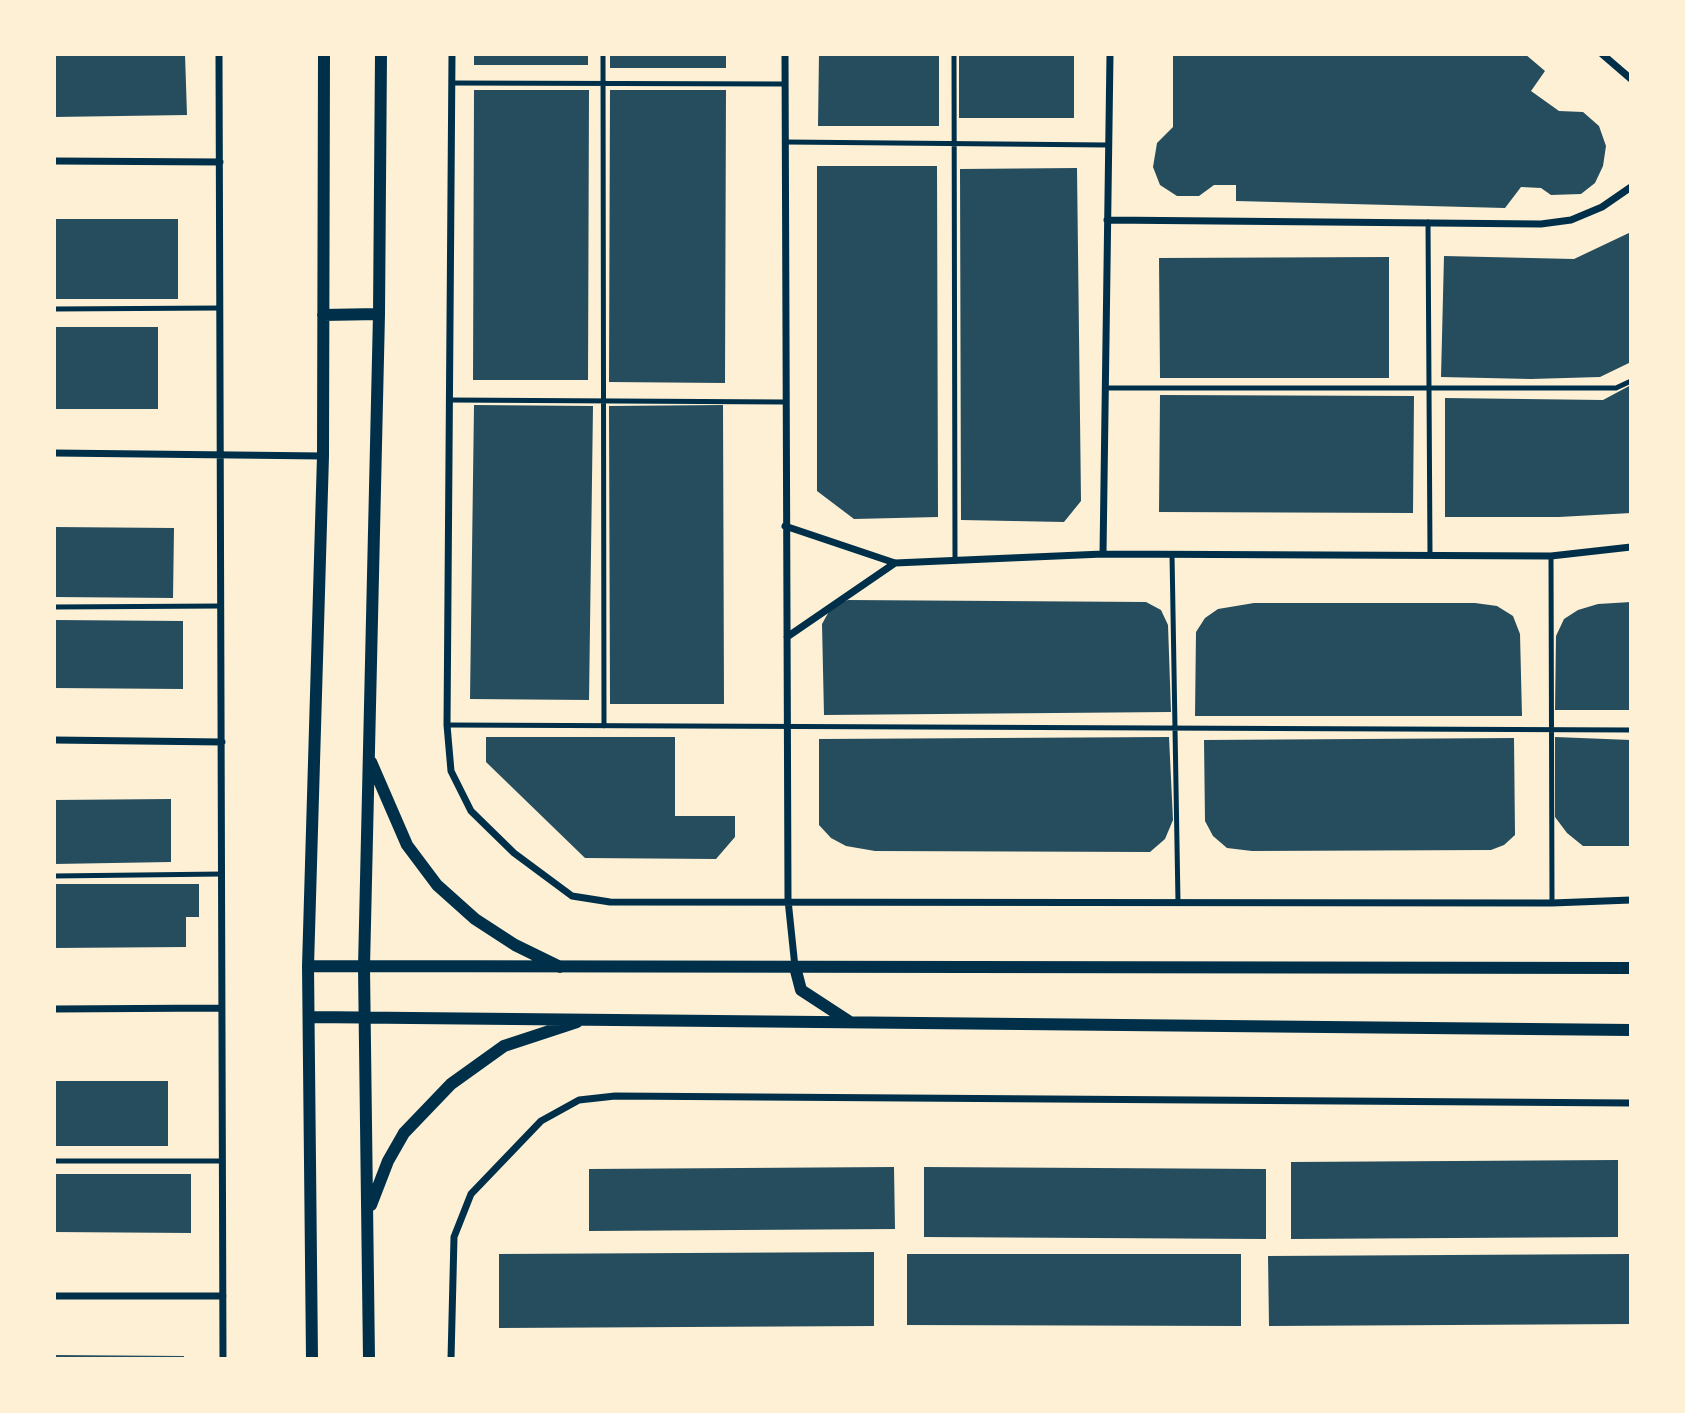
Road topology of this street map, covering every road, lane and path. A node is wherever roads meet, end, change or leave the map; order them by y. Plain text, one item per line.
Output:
1 (219, 54) edge
2 (324, 54) edge
3 (381, 54) edge
4 (453, 54) edge
5 (603, 54) edge
6 (785, 54) edge
7 (954, 54) edge
8 (1110, 54) edge
9 (1602, 54) edge
10 (1631, 79) edge
11 (452, 83) junction
12 (784, 84) junction
13 (603, 85) junction
14 (786, 142) junction
15 (955, 144) junction
16 (1107, 145) junction
17 (54, 161) edge
18 (219, 162) junction
19 (1631, 187) edge
20 (1107, 219) junction
21 (1427, 222) junction
22 (54, 309) edge
23 (220, 309) junction
24 (379, 314) junction
25 (323, 315) junction
26 (1631, 381) edge
27 (1107, 388) junction
28 (1428, 388) junction
29 (450, 400) junction
30 (602, 401) junction
31 (784, 402) junction
32 (54, 453) edge
33 (220, 453) junction
34 (323, 456) junction
35 (785, 526) junction
36 (1631, 547) edge
37 (1103, 554) junction
38 (1171, 554) junction
39 (1430, 554) junction
40 (1551, 556) junction
41 (955, 561) junction
42 (895, 563) junction
43 (221, 606) junction
44 (54, 607) edge
45 (788, 637) junction
46 (447, 725) junction
47 (604, 726) junction
48 (789, 728) junction
49 (1176, 728) junction
50 (1631, 730) edge
51 (1550, 731) junction
52 (54, 740) edge
53 (222, 741) junction
54 (370, 758) junction
55 (222, 874) junction
56 (54, 876) edge
57 (788, 900) junction
58 (1631, 900) edge
59 (1178, 902) junction
60 (1552, 903) junction
61 (308, 966) junction
62 (364, 967) junction
63 (795, 967) junction
64 (1631, 968) edge
65 (564, 969) junction
66 (222, 1008) junction
67 (54, 1009) edge
68 (310, 1017) junction
69 (365, 1019) junction
70 (587, 1019) junction
71 (850, 1022) junction
72 (1631, 1030) edge
73 (1631, 1103) edge
74 (54, 1161) edge
75 (223, 1161) junction
76 (368, 1212) junction
77 (54, 1296) edge
78 (223, 1296) junction
79 (223, 1359) edge
80 (312, 1359) edge
81 (369, 1359) edge
82 (451, 1359) edge

1 - 18 street
2 - 25 street
3 - 24 street
4 - 11 street
5 - 13 lane
6 - 12 street
7 - 15 lane
8 - 16 street
9 - 10 street
11 - 13 lane
11 - 29 street
12 - 13 lane
12 - 14 street
13 - 30 lane
14 - 15 lane
14 - 31 street
15 - 16 lane
15 - 41 lane
16 - 20 street
17 - 18 street
18 - 23 street
19 - 21 street
20 - 21 street
20 - 27 street
21 - 28 lane
22 - 23 lane
23 - 33 street
24 - 25 street
24 - 54 street
25 - 34 street
26 - 28 lane
27 - 28 lane
27 - 37 street
28 - 39 lane
29 - 30 lane
29 - 46 street
30 - 31 lane
30 - 47 lane
31 - 35 street
32 - 33 street
33 - 34 street
33 - 43 street
34 - 61 street
35 - 42 street
35 - 45 street
36 - 40 street
37 - 38 street
37 - 41 street
38 - 39 street
38 - 49 lane
39 - 40 street
40 - 51 lane
41 - 42 street
42 - 45 street
43 - 44 lane
43 - 53 street
45 - 48 street
46 - 47 lane
46 - 57 street
47 - 48 lane
48 - 49 lane
48 - 57 street
49 - 51 lane
49 - 59 lane
50 - 51 lane
51 - 60 lane
52 - 53 street
53 - 55 street
54 - 62 street
54 - 65 street
55 - 56 lane
55 - 66 street
57 - 59 street
57 - 63 street
58 - 60 street
59 - 60 street
61 - 62 street
61 - 68 street
62 - 65 street
62 - 69 street
63 - 64 street
63 - 65 street
63 - 71 street
66 - 67 street
66 - 75 street
68 - 69 street
68 - 80 street
69 - 70 street
69 - 76 street
70 - 71 street
70 - 76 street
71 - 72 street
73 - 82 street
74 - 75 lane
75 - 78 street
76 - 81 street
77 - 78 street
78 - 79 street

